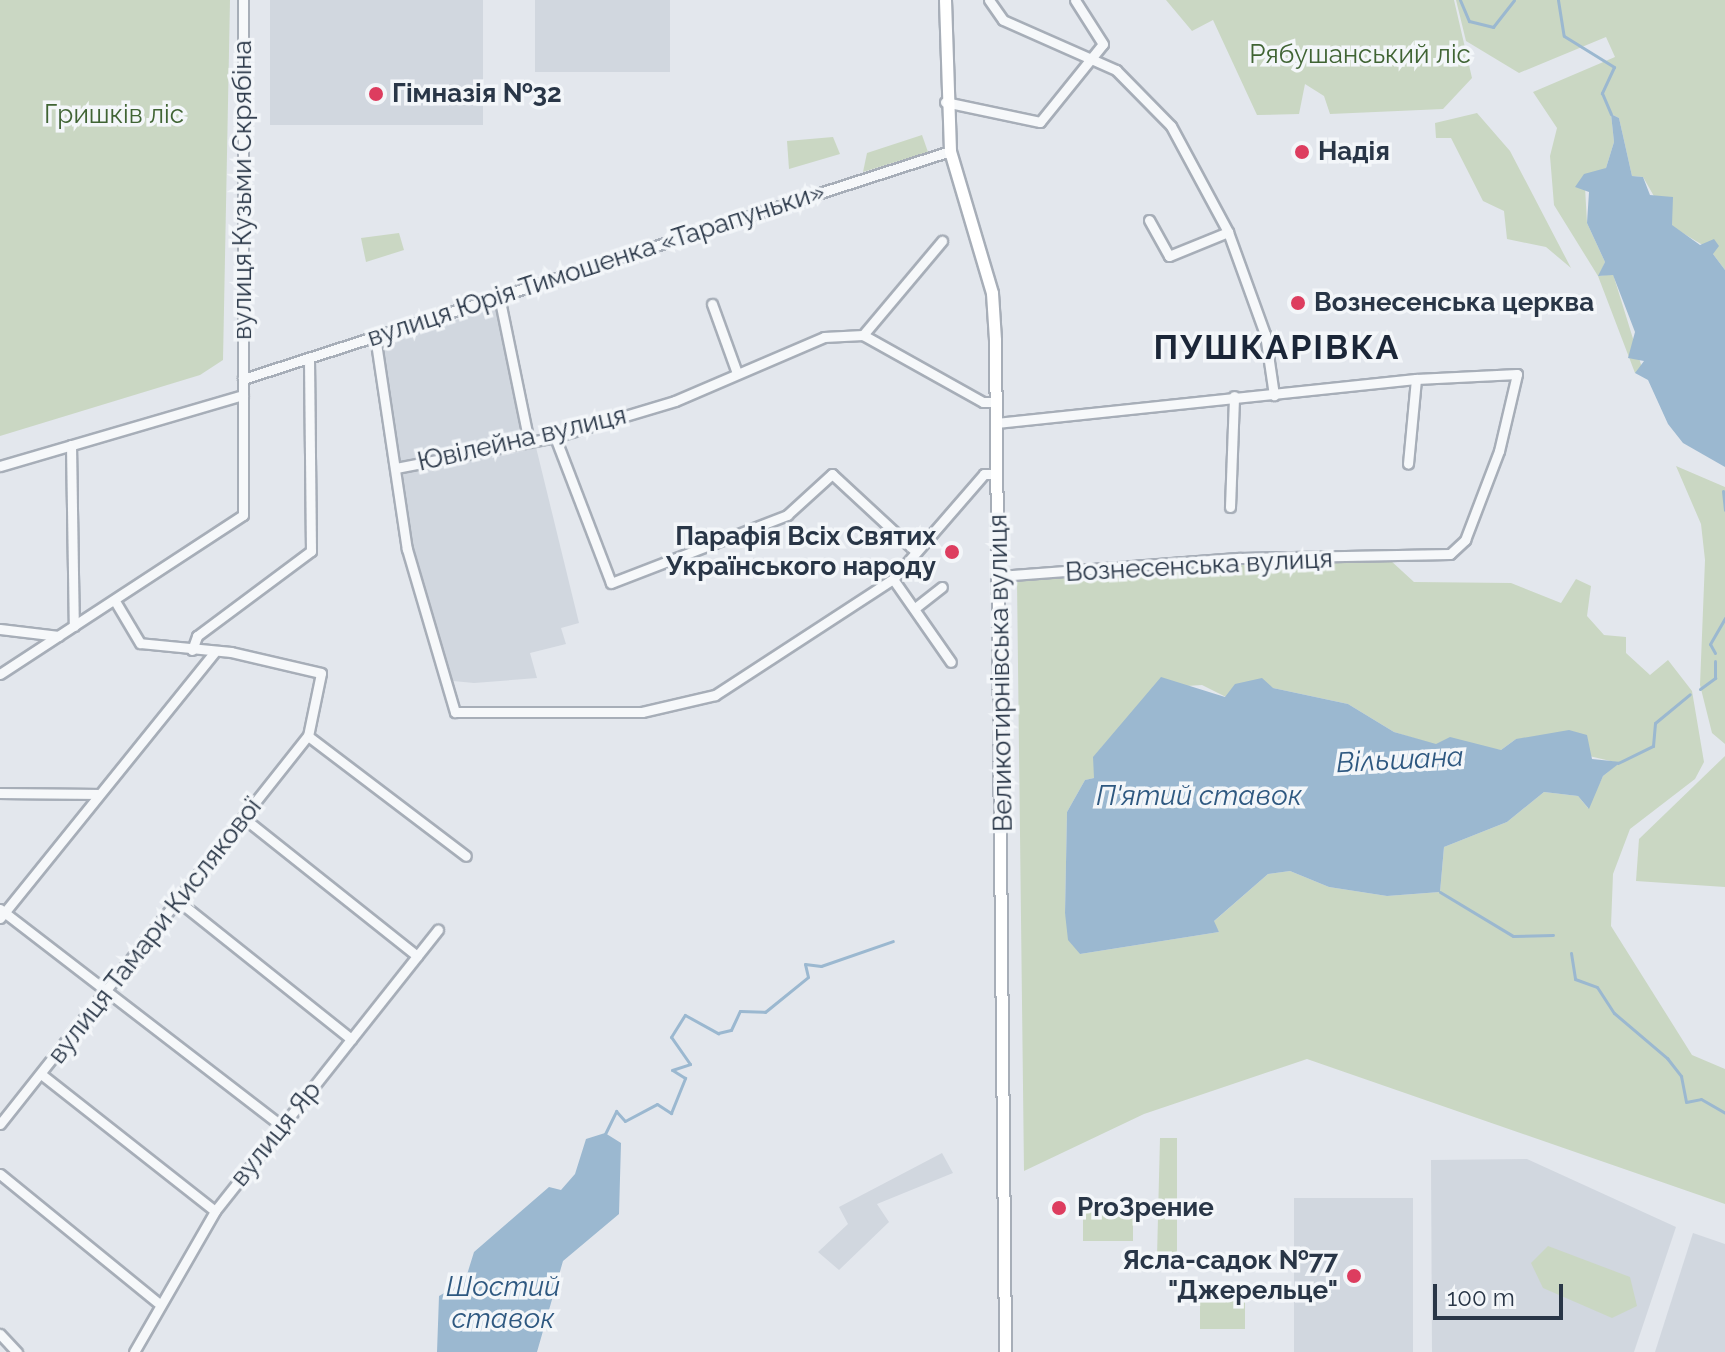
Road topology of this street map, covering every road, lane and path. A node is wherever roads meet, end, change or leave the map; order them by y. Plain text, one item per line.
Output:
1 (243, 0) edge
2 (945, 0) edge
3 (989, 0) edge
4 (1075, 0) edge
5 (1091, 61) junction
6 (945, 102) junction
7 (950, 151) junction
8 (1149, 220) dead end
9 (1228, 232) junction
10 (942, 241) dead end
11 (499, 296) junction
12 (712, 304) dead end
13 (863, 335) junction
14 (375, 336) junction
15 (242, 358) junction
16 (309, 358) junction
17 (269, 371) junction
18 (737, 373) junction
19 (243, 379) junction
20 (1416, 379) junction
21 (243, 395) junction
22 (1274, 395) junction
23 (1234, 396) junction
24 (996, 402) junction
25 (996, 423) junction
26 (555, 437) junction
27 (529, 442) junction
28 (71, 445) junction
29 (1408, 464) dead end
30 (0, 466) edge
31 (396, 468) junction
32 (997, 474) junction
33 (1230, 507) dead end
34 (913, 549) junction
35 (999, 576) junction
36 (893, 579) junction
37 (942, 587) dead end
38 (115, 601) junction
39 (915, 608) junction
40 (74, 626) junction
41 (0, 629) edge
42 (59, 636) junction
43 (192, 650) junction
44 (214, 653) junction
45 (951, 662) dead end
46 (0, 674) edge
47 (308, 736) junction
48 (0, 793) edge
49 (97, 794) junction
50 (245, 819) junction
51 (466, 856) dead end
52 (177, 900) junction
53 (4, 909) edge
54 (0, 918) edge
55 (438, 930) dead end
56 (417, 956) junction
57 (109, 989) junction
58 (351, 1039) junction
59 (41, 1074) junction
60 (0, 1124) edge
61 (283, 1127) junction
62 (0, 1174) edge
63 (215, 1211) junction
64 (157, 1302) junction
65 (0, 1334) edge
66 (13, 1351) edge
67 (134, 1352) edge
68 (1005, 1352) edge

1 - 15 street, вулиця Кузьми Скрябіна
2 - 6 main road, Великотирнівська вулиця
3 - 5 street
4 - 5 street
5 - 6 street
5 - 9 street
6 - 7 main road, Великотирнівська вулиця
7 - 11 street, вулиця Юрія Тимошенка «Тарапуньки»
7 - 24 main road, Великотирнівська вулиця
8 - 9 street
9 - 22 street
10 - 13 street
11 - 14 street, вулиця Юрія Тимошенка «Тарапуньки»
11 - 27 street
12 - 18 street
13 - 18 street, Ювілейна вулиця
13 - 24 street
14 - 16 street, вулиця Юрія Тимошенка «Тарапуньки»
14 - 31 street, Ювілейна вулиця
15 - 17 street
15 - 19 street, вулиця Кузьми Скрябіна
16 - 17 street, вулиця Юрія Тимошенка «Тарапуньки»
16 - 43 street
17 - 19 street, вулиця Юрія Тимошенка «Тарапуньки»
18 - 26 street, Ювілейна вулиця
19 - 21 street, вулиця Кузьми Скрябіна
20 - 22 street
20 - 29 street
20 - 35 street, Вознесенська вулиця
21 - 28 street
21 - 38 street, вулиця Кузьми Скрябіна
22 - 23 street
23 - 25 street
23 - 33 street
24 - 25 main road, Великотирнівська вулиця
25 - 32 main road, Великотирнівська вулиця
26 - 27 street, Ювілейна вулиця
26 - 34 street
27 - 31 street, Ювілейна вулиця
28 - 30 street
28 - 40 street
31 - 36 street, Ювілейна вулиця
32 - 34 street
32 - 35 main road, Великотирнівська вулиця
34 - 36 street
35 - 68 main road, Великотирнівська вулиця
36 - 39 street
37 - 39 street
38 - 40 street
38 - 43 street
39 - 45 street
40 - 42 street
41 - 42 street
42 - 46 street
43 - 44 street
44 - 47 street
44 - 49 street
47 - 50 street, вулиця Тамари Кислякової
47 - 51 street
48 - 49 street
49 - 53 street
50 - 52 street, вулиця Тамари Кислякової
50 - 56 street
52 - 57 street, вулиця Тамари Кислякової
52 - 58 street
53 - 54 street
53 - 57 street
55 - 56 street, вулиця Яр
56 - 58 street, вулиця Яр
57 - 59 street, вулиця Тамари Кислякової
57 - 61 street
58 - 61 street, вулиця Яр
59 - 60 street, вулиця Тамари Кислякової
59 - 63 street
61 - 63 street, вулиця Яр
62 - 64 street
63 - 64 street, вулиця Яр
64 - 67 street, вулиця Яр
65 - 66 street

